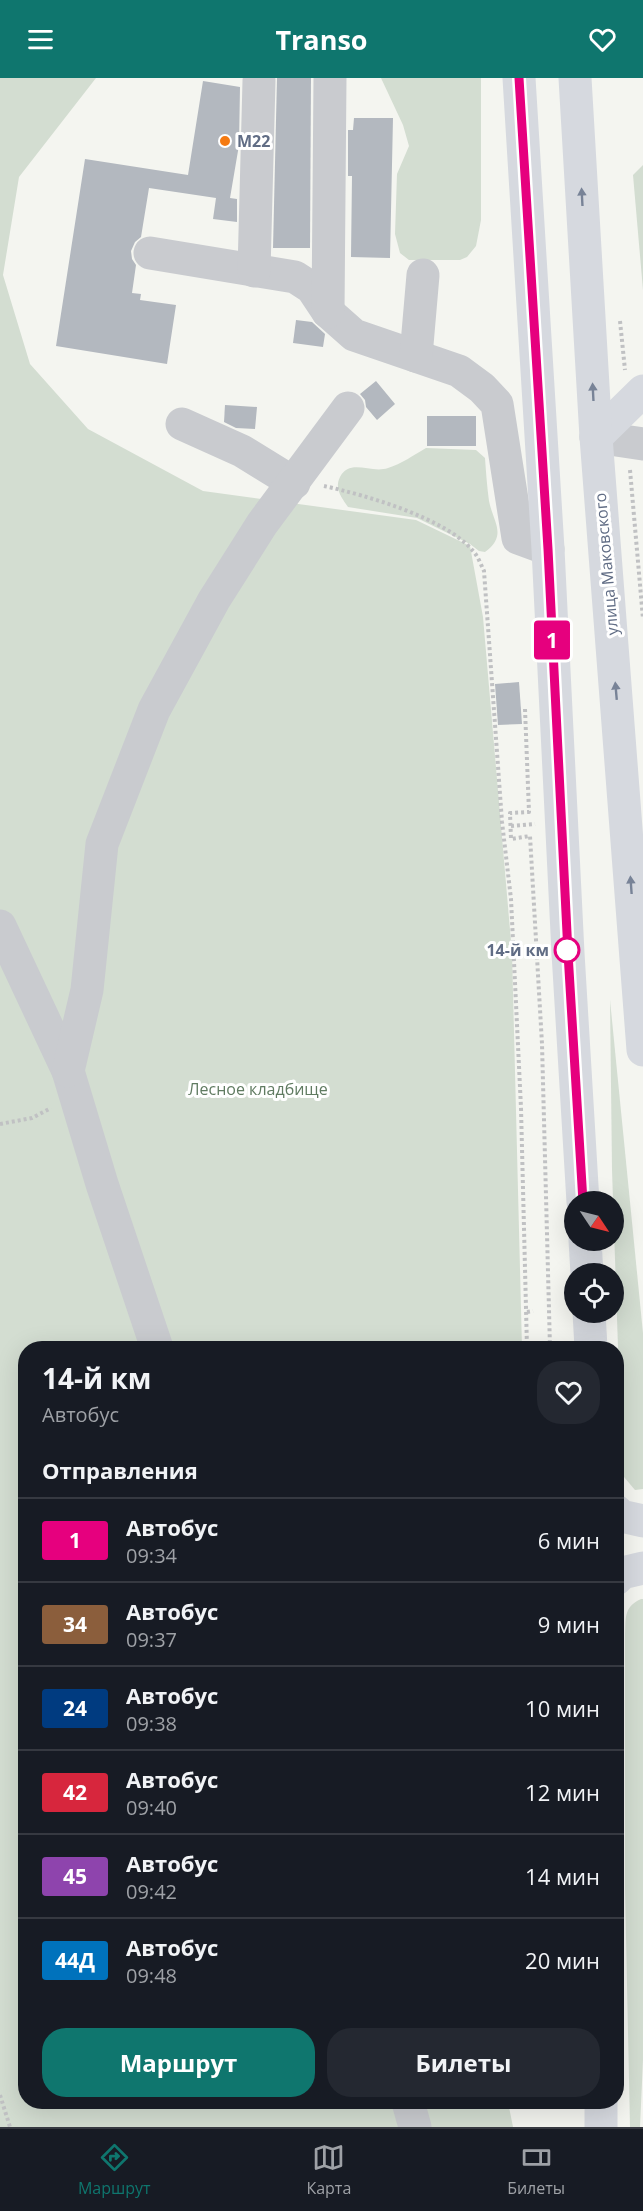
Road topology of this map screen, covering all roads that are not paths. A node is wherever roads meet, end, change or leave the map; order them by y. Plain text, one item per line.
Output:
1 (330, 78) edge
2 (519, 78) edge
3 (575, 78) edge
4 (259, 81) dead end
5 (150, 253) dead end
6 (254, 271) junction
7 (423, 275) dead end
8 (328, 312) junction
9 (416, 356) junction
10 (643, 391) edge
11 (348, 408) dead end
12 (182, 424) dead end
13 (596, 436) junction
14 (635, 443) edge
15 (295, 481) junction
16 (548, 549) junction
17 (0, 926) edge
18 (643, 1050) edge
19 (72, 1083) junction
20 (582, 1191) edge
21 (590, 1323) edge
22 (155, 1341) edge
23 (591, 1341) edge
24 (624, 1517) edge
25 (643, 1521) edge
26 (643, 1568) edge
27 (624, 1573) edge
28 (410, 2109) edge
29 (601, 2109) edge
30 (415, 2127) edge
31 (601, 2127) edge

1 - 8 street
2 - 16 main road
13 -> 3 main road, улица Маковского
4 - 6 street
5 - 6 street
6 - 8 street
7 - 9 street
8 - 9 street
9 - 16 street
10 - 13 main road
11 - 15 street
12 - 15 street
13 - 14 street
18 -> 13 main road, улица Маковского
15 - 19 street
16 - 20 main road
17 - 19 street
19 - 22 street
21 - 23 main road
24 - 25 main road
26 - 27 main road
28 - 30 street
29 - 31 main road

